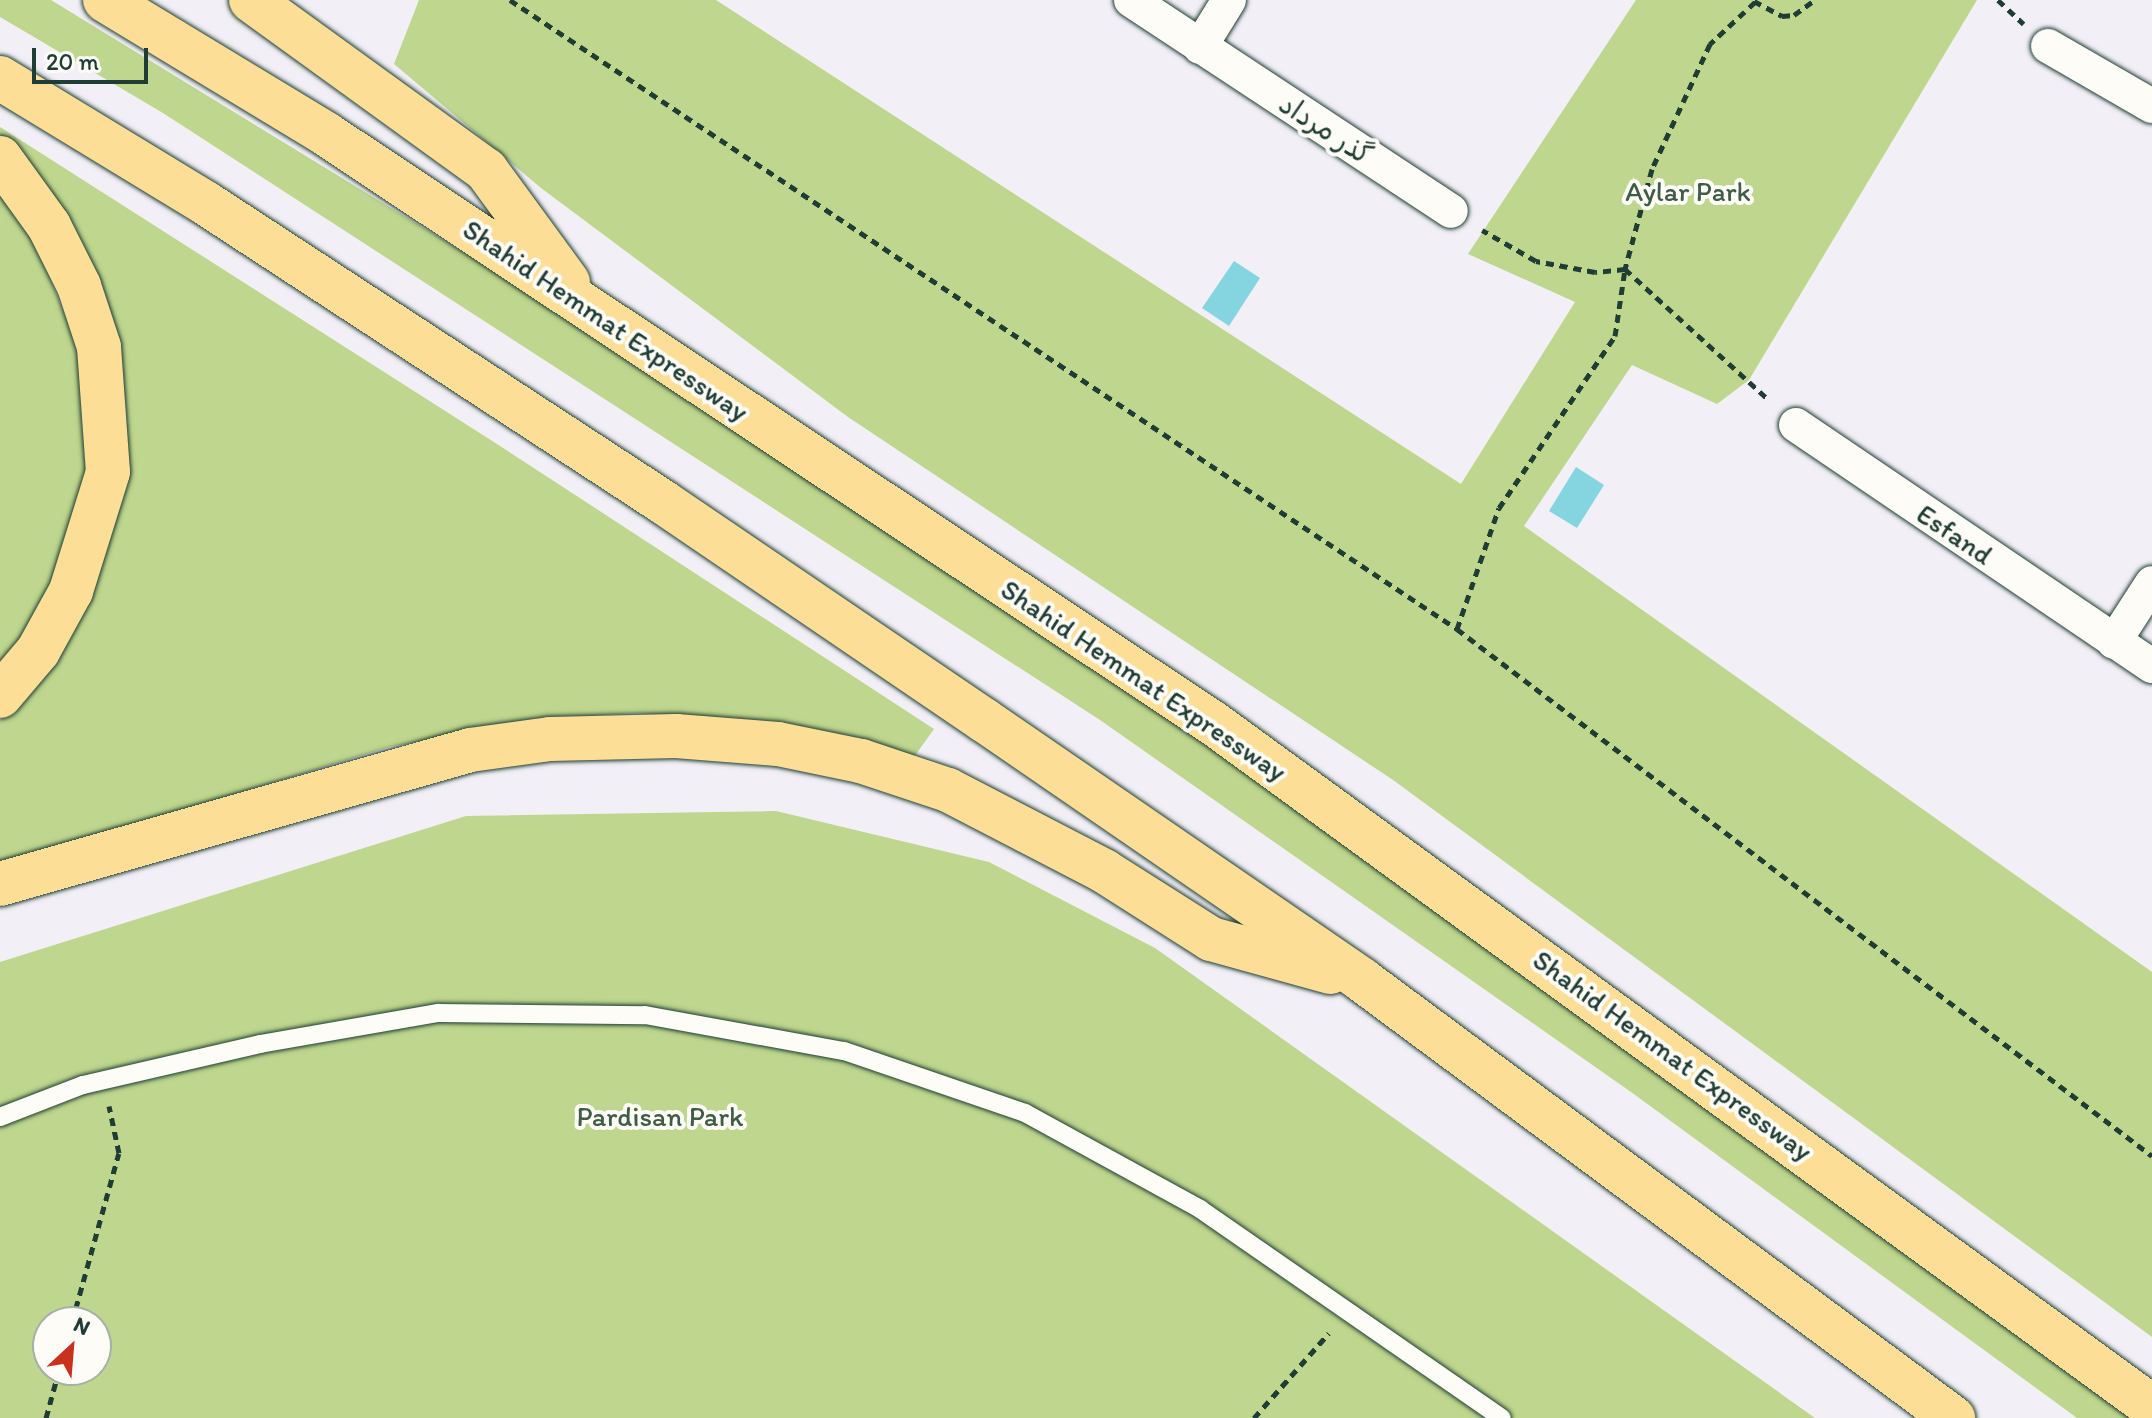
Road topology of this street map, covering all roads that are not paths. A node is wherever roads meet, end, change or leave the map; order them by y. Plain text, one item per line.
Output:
1 (105, 0) edge
2 (251, 0) edge
3 (1131, 0) edge
4 (1229, 0) edge
5 (2048, 46) dead end
6 (1200, 47) junction
7 (0, 78) edge
8 (2152, 106) edge
9 (0, 158) edge
10 (1451, 211) road end
11 (586, 307) junction
12 (1796, 425) dead end
13 (2152, 583) edge
14 (2114, 642) junction
15 (2152, 666) edge
16 (0, 696) edge
17 (0, 884) edge
18 (1362, 980) junction
19 (0, 1117) edge
20 (2152, 1407) edge
21 (1502, 1418) edge
22 (1953, 1418) edge

1 - 11 highway, Shahid Hemmat Expressway
2 - 11 highway
3 - 6 street, گذر مرداد
4 - 6 street
5 - 8 street
6 - 10 street, گذر مرداد
7 - 18 highway
9 - 16 highway
11 - 20 highway, Shahid Hemmat Expressway
12 - 14 street, Esfand
13 - 14 street
14 - 15 street, Esfand
17 - 18 highway
18 - 22 highway
19 - 21 lane

